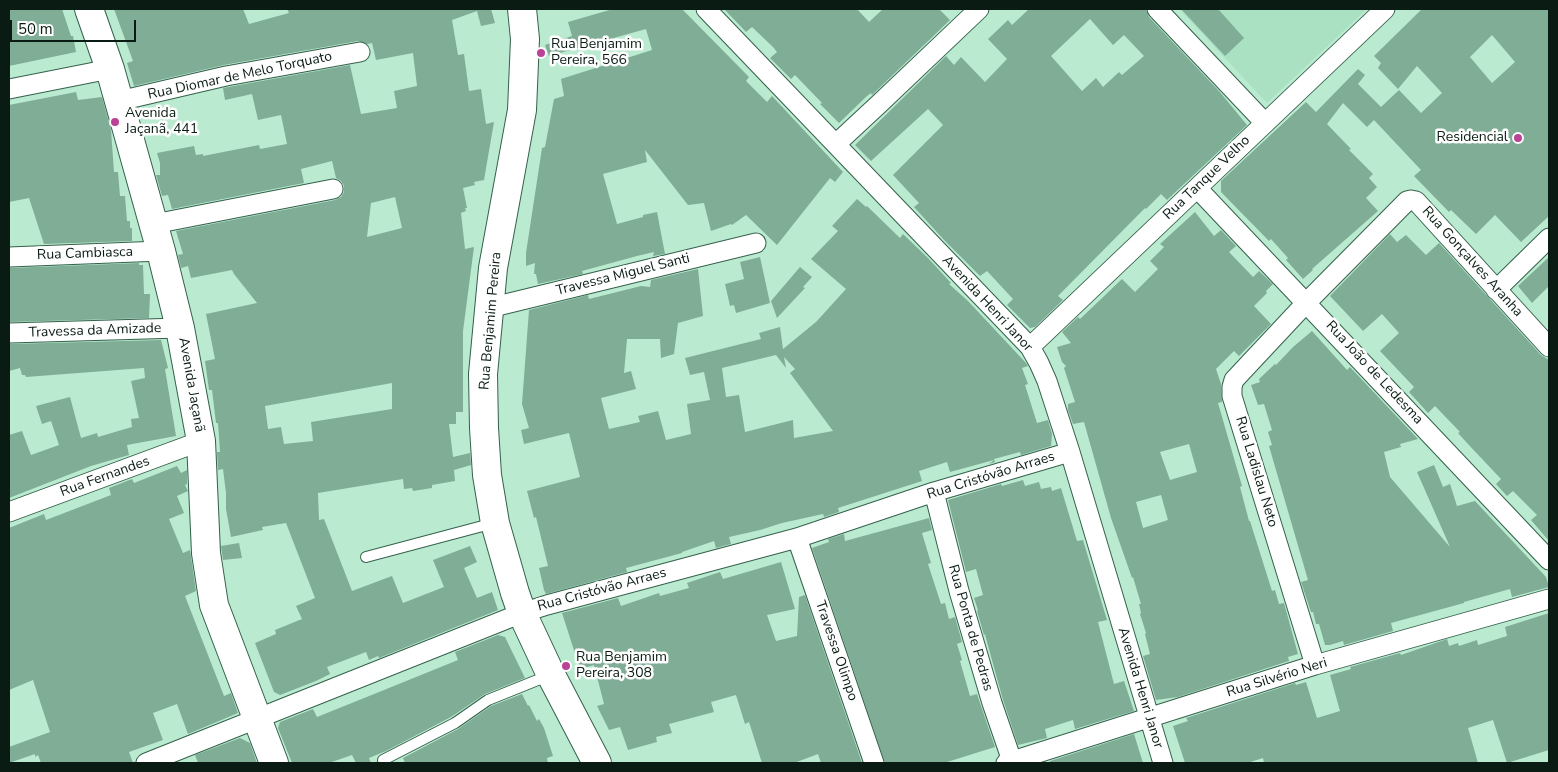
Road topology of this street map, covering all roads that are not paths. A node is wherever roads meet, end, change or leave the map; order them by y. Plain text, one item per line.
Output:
1 (89, 9) edge
2 (522, 9) edge
3 (706, 9) edge
4 (979, 9) edge
5 (1157, 9) edge
6 (1385, 9) edge
7 (360, 52) dead end
8 (110, 69) junction
9 (9, 89) edge
10 (119, 101) junction
11 (1265, 123) junction
12 (836, 144) junction
13 (1197, 188) junction
14 (333, 189) dead end
15 (154, 224) junction
16 (1549, 238) edge
17 (756, 243) dead end
18 (162, 251) junction
19 (9, 257) edge
20 (1496, 290) junction
21 (1307, 302) junction
22 (489, 308) junction
23 (180, 328) junction
24 (9, 333) edge
25 (1030, 347) junction
26 (1549, 348) edge
27 (201, 441) junction
28 (1070, 452) junction
29 (934, 492) junction
30 (9, 512) edge
31 (495, 523) junction
32 (797, 538) junction
33 (366, 556) dead end
34 (1549, 560) edge
35 (1549, 599) edge
36 (522, 613) junction
37 (1315, 665) junction
38 (551, 675) junction
39 (1148, 717) junction
40 (256, 718) junction
41 (383, 760) dead end
42 (1009, 762) edge
43 (146, 763) edge
44 (274, 763) edge
45 (597, 763) edge
46 (874, 763) edge
47 (1163, 763) edge

1 - 8 street, Avenida Jaçanã
2 - 22 street, Rua Benjamim Pereira
3 - 12 street, Avenida Henri Janor
4 - 12 street
5 - 11 street
6 - 11 street, Rua Tanque Velho
7 - 10 street, Rua Diomar de Melo Torquato
8 - 9 street
8 - 10 street, Avenida Jaçanã
10 - 15 street, Avenida Jaçanã
11 - 13 street, Rua Tanque Velho
12 - 25 street, Avenida Henri Janor
13 - 21 street, Rua João de Ledesma
13 - 25 street, Rua Tanque Velho
14 - 15 street
15 - 18 street, Avenida Jaçanã
16 - 20 street
17 - 22 street, Travessa Miguel Santi
18 - 19 street, Rua Cambiasca
18 - 23 street, Avenida Jaçanã
20 - 21 street, Rua Gonçalves Aranha
20 - 26 street, Rua Gonçalves Aranha
21 - 34 street, Rua João de Ledesma
21 - 37 street, Rua Ladislau Neto
22 - 31 street, Rua Benjamim Pereira
23 - 24 street, Travessa da Amizade
23 - 27 street, Avenida Jaçanã
25 - 28 street, Avenida Henri Janor
27 - 30 street, Rua Fernandes
27 - 40 street, Avenida Jaçanã
28 - 29 street, Rua Cristóvão Arraes
28 - 39 street, Avenida Henri Janor
29 - 32 street, Rua Cristóvão Arraes
29 - 42 street, Rua Ponta de Pedras
31 - 33 lane
31 - 36 street, Rua Benjamim Pereira
32 - 36 street, Rua Cristóvão Arraes
32 - 46 street, Travessa Olimpo
35 - 37 street, Rua Silvério Neri
36 - 38 street, Rua Benjamim Pereira
36 - 40 street, Rua Cristóvão Arraes
37 - 39 street, Rua Silvério Neri
38 - 41 lane
38 - 45 street, Rua Benjamim Pereira
39 - 42 street, Rua Silvério Neri
39 - 47 street, Avenida Henri Janor
40 - 43 street, Rua Cristóvão Arraes
40 - 44 street, Avenida Jaçanã

